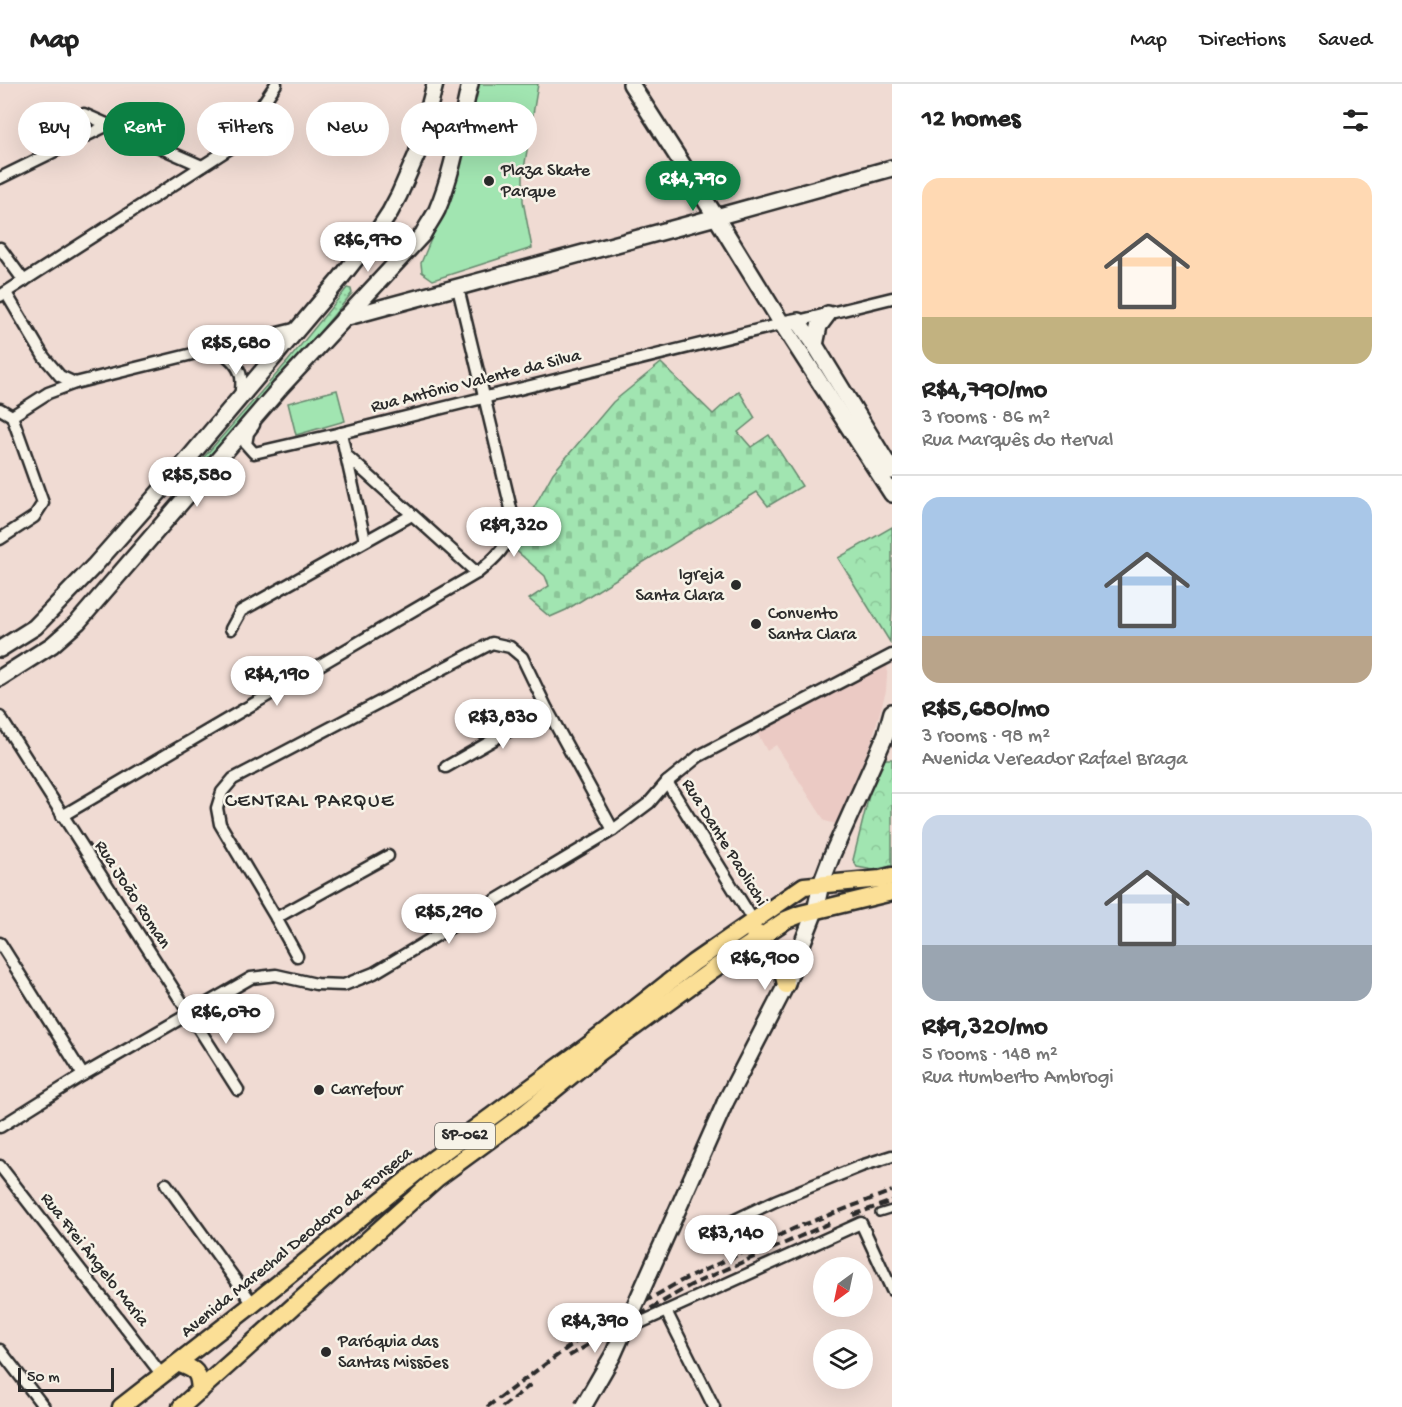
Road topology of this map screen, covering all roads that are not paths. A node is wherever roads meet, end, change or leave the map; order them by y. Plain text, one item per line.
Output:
1 (276, 84) edge
2 (435, 84) edge
3 (471, 84) edge
4 (631, 84) edge
5 (103, 127) edge
6 (179, 156) edge
7 (202, 166) junction
8 (892, 168) edge
9 (0, 178) edge
10 (716, 217) junction
11 (0, 248) edge
12 (340, 279) junction
13 (24, 281) junction
14 (458, 288) junction
15 (3, 295) edge
16 (892, 298) edge
17 (361, 299) junction
18 (828, 314) junction
19 (344, 318) junction
20 (798, 321) junction
21 (782, 324) junction
22 (298, 328) junction
23 (815, 345) junction
24 (216, 348) junction
25 (75, 383) junction
26 (280, 388) junction
27 (240, 397) junction
28 (484, 397) junction
29 (0, 409) edge
30 (12, 416) junction
31 (341, 433) junction
32 (346, 455) junction
33 (890, 482) edge
34 (412, 515) junction
35 (132, 522) junction
36 (0, 539) edge
37 (365, 540) junction
38 (132, 558) junction
39 (94, 566) junction
40 (477, 573) junction
41 (92, 606) junction
42 (231, 629) dead end
43 (0, 649) edge
44 (892, 655) edge
45 (0, 678) edge
46 (547, 709) junction
47 (892, 712) edge
48 (0, 717) edge
49 (889, 735) edge
50 (446, 766) dead end
51 (667, 782) junction
52 (62, 816) junction
53 (613, 831) junction
54 (388, 856) dead end
55 (892, 876) edge
56 (821, 884) junction
57 (892, 891) edge
58 (815, 911) junction
59 (276, 918) junction
60 (754, 922) junction
61 (755, 941) junction
62 (0, 943) edge
63 (297, 956) dead end
64 (786, 985) junction
65 (190, 1015) junction
66 (84, 1076) junction
67 (238, 1090) dead end
68 (0, 1126) edge
69 (892, 1156) edge
70 (0, 1166) edge
71 (166, 1184) dead end
72 (892, 1209) edge
73 (879, 1213) dead end
74 (710, 1232) dead end
75 (329, 1243) junction
76 (333, 1271) junction
77 (892, 1290) edge
78 (253, 1304) junction
79 (666, 1311) junction
80 (614, 1335) dead end
81 (0, 1350) edge
82 (178, 1364) junction
83 (162, 1375) junction
84 (200, 1391) junction
85 (44, 1407) edge
86 (121, 1407) edge
87 (181, 1407) edge
88 (583, 1407) edge
89 (714, 1407) edge

1 - 7 street
2 - 12 main road
3 - 17 main road
4 - 10 main road
5 - 9 street
6 - 7 street
7 - 13 street
8 - 10 main road
10 - 14 main road
10 - 21 main road
11 - 13 street
12 - 17 main road
12 - 22 main road
13 - 15 street
14 - 19 main road
14 - 28 street
15 - 25 street
16 - 18 street
17 - 19 main road
18 - 20 street
18 - 23 main road
19 - 26 main road
20 - 21 main road
20 - 23 main road
21 - 28 street, Rua Antônio Valente da Silva
21 - 33 main road
22 - 24 street
22 - 27 main road
23 - 33 main road
24 - 25 street
24 - 27 street
25 - 30 street
26 - 31 street, Rua Antônio Valente da Silva
26 - 38 main road
27 - 35 main road
28 - 31 street, Rua Antônio Valente da Silva
28 - 40 street
29 - 30 street
30 - 36 street
31 - 32 street
32 - 34 street
32 - 37 street
34 - 37 street
34 - 40 street
35 - 38 main road
35 - 39 main road
37 - 42 street
38 - 41 main road
39 - 41 main road
39 - 43 main road
40 - 52 street
41 - 45 main road
44 - 51 street
46 - 50 street
46 - 53 street
46 - 59 street
47 - 49 main road
48 - 52 street, Rua João Roman
49 - 56 main road
51 - 53 street
51 - 60 street, Rua Dante Paolicchi
52 - 65 street, Rua João Roman
53 - 65 street
54 - 59 street
55 - 56 main road, SP-062
56 - 58 main road
56 - 60 main road, Avenida Marechal Deodoro da Fonseca / SP-062
57 - 58 main road, SP-062
58 - 61 main road, Avenida Marechal Deodoro da Fonseca / SP-062
58 - 64 main road
59 - 63 street
60 - 61 main road
60 - 75 main road, Avenida Marechal Deodoro da Fonseca / SP-062
61 - 64 main road
61 - 76 main road, Avenida Marechal Deodoro da Fonseca / SP-062
62 - 66 street
64 - 88 main road, bridge
65 - 66 street
65 - 67 street, Rua João Roman
66 - 68 street
69 - 74 street
70 - 83 street, Rua Frei Ângelo Maria
71 - 78 street
72 - 73 lane
75 - 76 main road
75 - 78 main road, Avenida Marechal Deodoro da Fonseca / SP-062
76 - 84 main road, Avenida Marechal Deodoro da Fonseca / SP-062
77 - 79 street
78 - 82 main road, Avenida Marechal Deodoro da Fonseca / SP-062
79 - 80 street
79 - 89 street
81 - 85 street
82 - 83 main road, Avenida Marechal Deodoro da Fonseca / SP-062
82 - 84 main road
83 - 86 main road, Avenida Marechal Deodoro da Fonseca / SP-062
84 - 87 main road, Avenida Marechal Deodoro da Fonseca / SP-062

